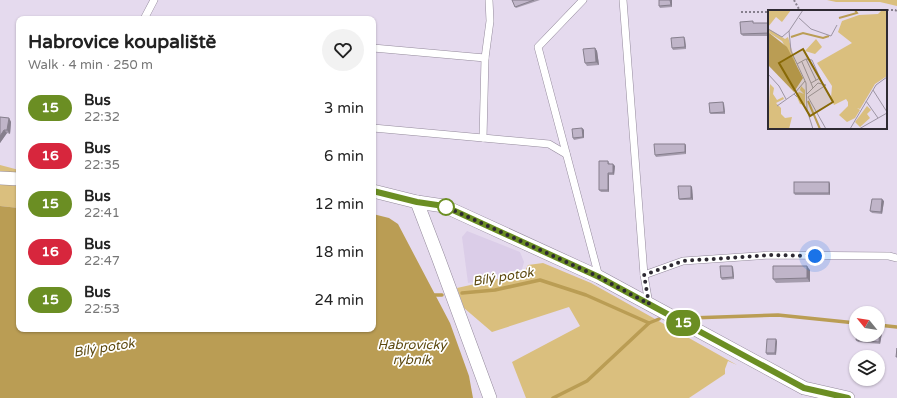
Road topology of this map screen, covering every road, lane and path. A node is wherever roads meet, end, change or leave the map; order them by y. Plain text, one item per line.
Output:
1 (154, 0) edge
2 (489, 0) edge
3 (583, 0) edge
4 (623, 0) edge
5 (794, 0) edge
6 (799, 10) edge
7 (887, 10) edge
8 (897, 11) edge
9 (741, 12) dead end
10 (768, 12) edge
11 (146, 16) edge
12 (376, 48) edge
13 (485, 58) junction
14 (376, 128) edge
15 (484, 138) junction
16 (566, 154) junction
17 (0, 178) edge
18 (16, 179) edge
19 (376, 192) edge
20 (417, 202) junction
21 (897, 258) edge
22 (644, 275) junction
23 (599, 277) junction
24 (649, 304) junction
25 (490, 398) edge
26 (848, 398) edge

1 - 11 lane
2 - 13 lane
3 - 16 lane
4 - 22 lane
5 - 6 path
7 - 8 path
9 - 10 path
12 - 13 lane
13 - 15 lane
14 - 15 lane
15 - 16 lane
16 - 23 lane
17 - 18 street
19 - 20 street
20 - 23 street
20 - 25 street
21 - 22 lane
22 - 24 lane
23 - 24 street
24 - 26 street

